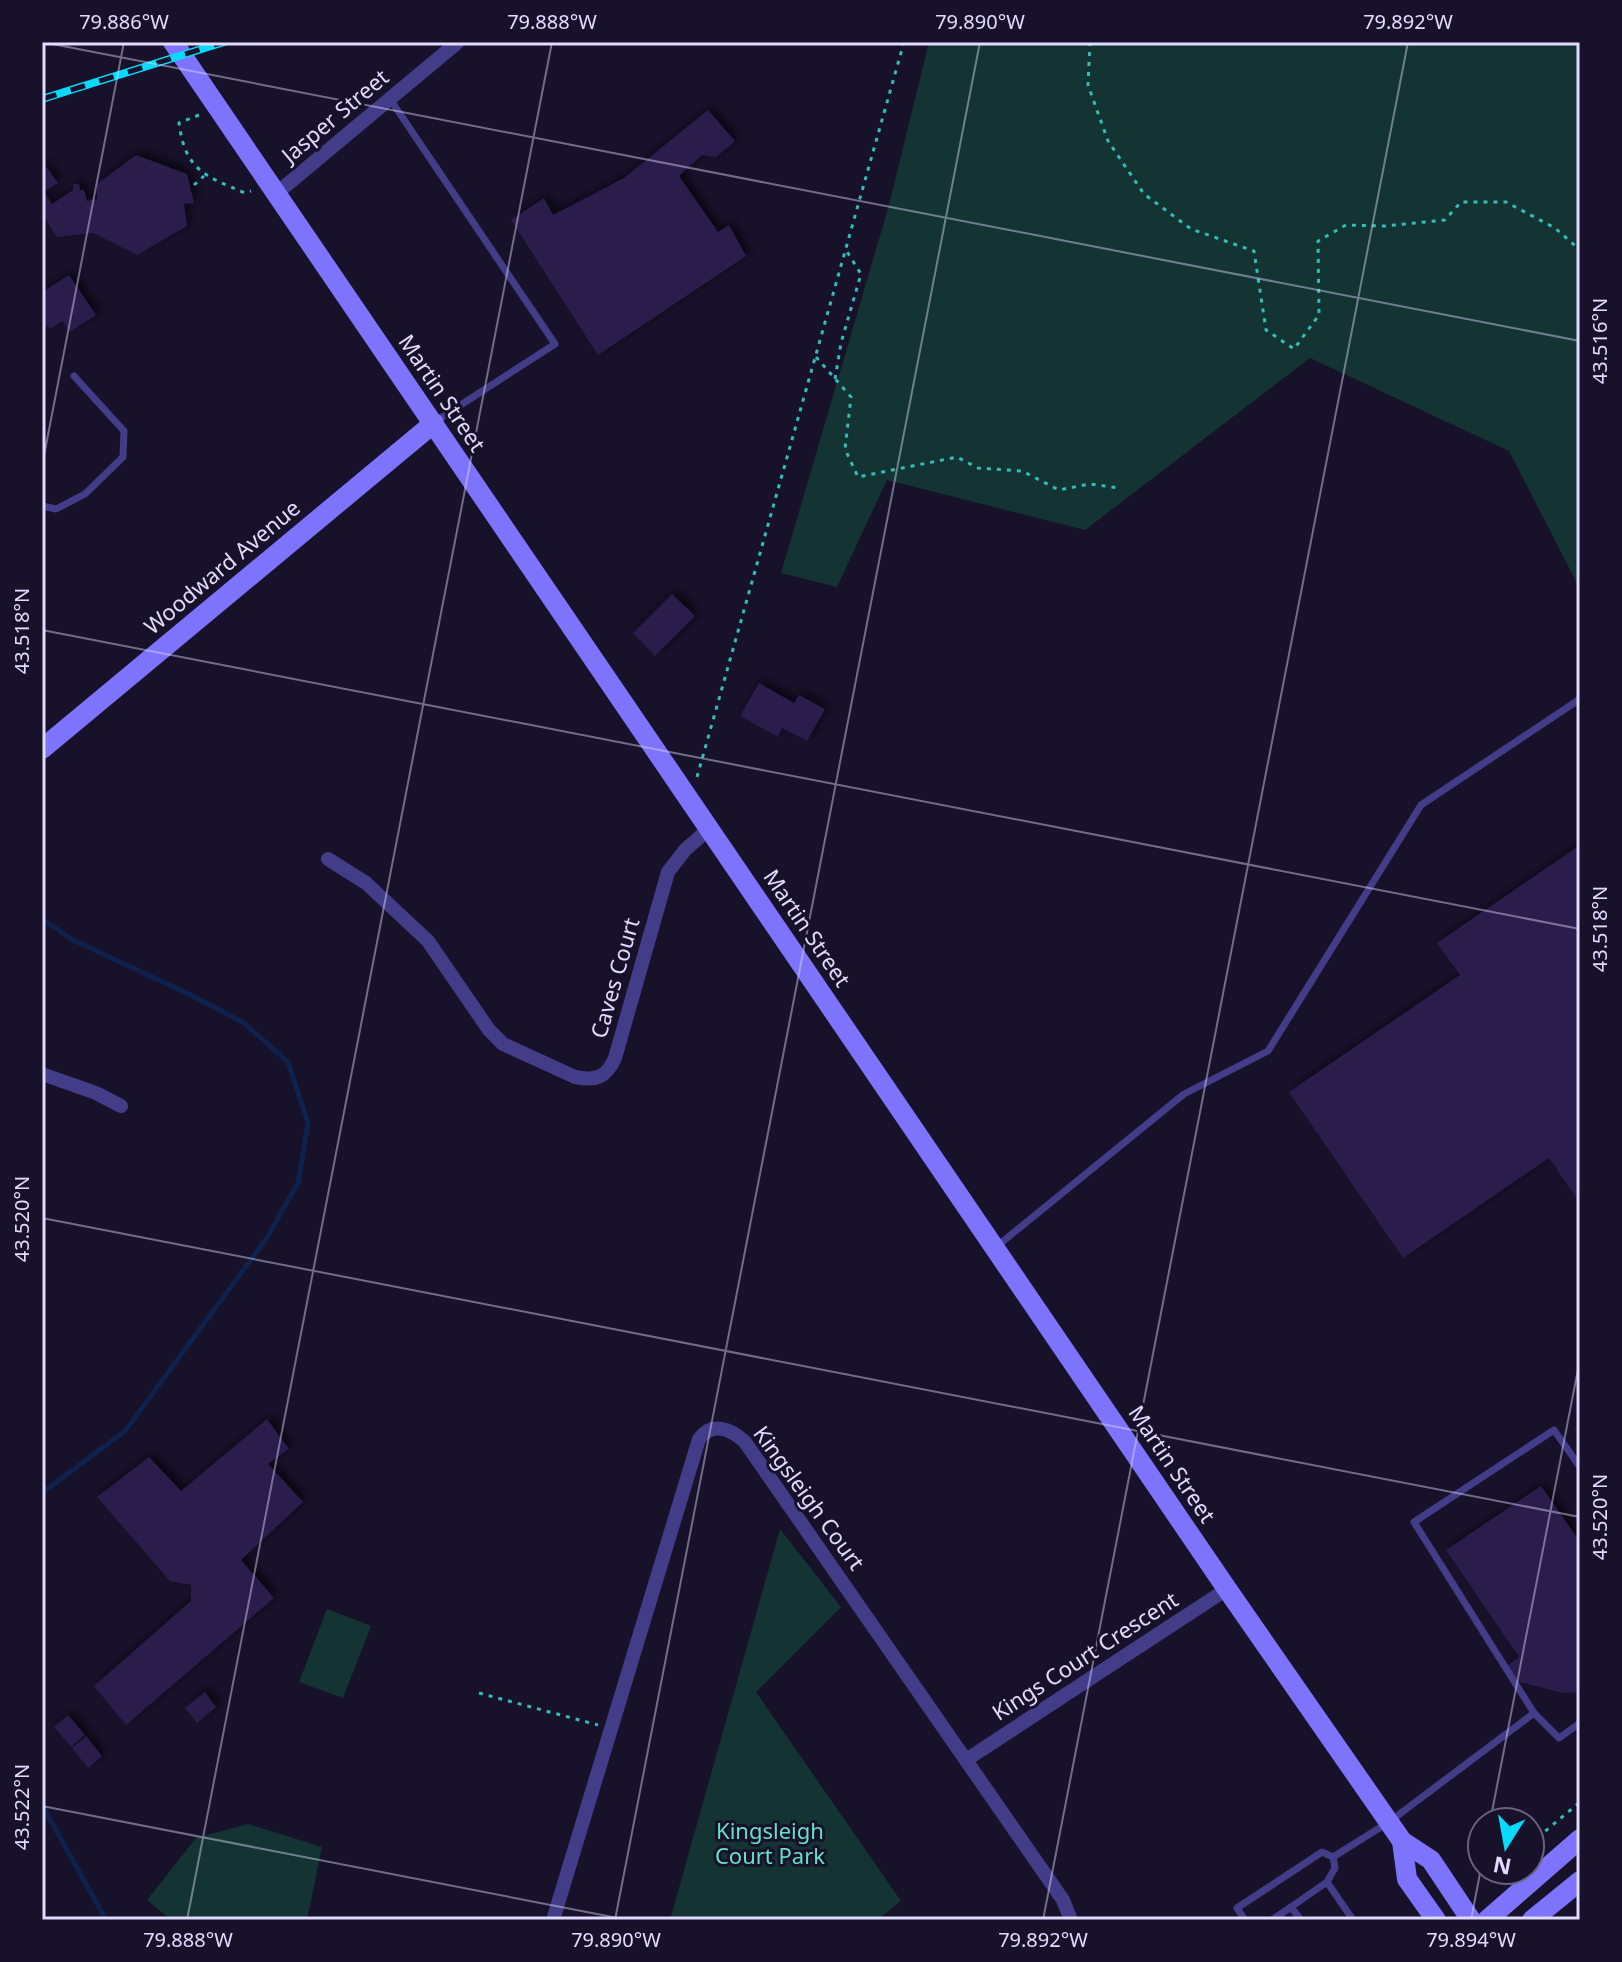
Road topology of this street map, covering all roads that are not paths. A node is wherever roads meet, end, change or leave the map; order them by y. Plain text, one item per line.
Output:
1 (173, 42) edge
2 (458, 42) edge
3 (390, 99) junction
4 (273, 187) junction
5 (74, 376) dead end
6 (434, 423) junction
7 (42, 506) edge
8 (1580, 699) edge
9 (42, 749) edge
10 (710, 828) junction
11 (328, 859) dead end
12 (42, 1074) edge
13 (121, 1106) dead end
14 (996, 1247) junction
15 (1580, 1467) edge
16 (1227, 1589) junction
17 (1534, 1713) junction
18 (1580, 1723) edge
19 (966, 1760) junction
20 (1389, 1822) junction
21 (1580, 1839) edge
22 (1402, 1841) junction
23 (1333, 1857) junction
24 (1580, 1881) edge
25 (1327, 1882) junction
26 (1291, 1907) junction
27 (553, 1920) edge
28 (1071, 1920) edge
29 (1245, 1920) edge
30 (1272, 1920) edge
31 (1301, 1920) edge
32 (1353, 1920) edge
33 (1436, 1920) edge
34 (1471, 1920) edge
35 (1487, 1920) edge
36 (1532, 1920) edge

1 - 4 street, Martin Street
2 - 3 street, Jasper Street
3 - 4 street, Jasper Street
3 - 6 lane
4 - 6 street, Martin Street
5 - 7 lane
6 - 9 street, Woodward Avenue
6 - 10 street, Martin Street
8 - 14 lane
10 - 11 street, Caves Court
10 - 14 street, Martin Street
12 - 13 street
14 - 16 street, Martin Street
15 - 17 lane
16 - 19 street, Kings Court Crescent
16 - 20 street, Martin Street
17 - 18 lane
17 - 20 lane
19 - 27 street, Kingsleigh Court
19 - 28 street, Kingsleigh Court
20 - 22 street, Martin Street
20 - 23 lane
21 - 35 street
22 - 33 street, Martin Street
22 - 34 street, Martin Street
23 - 25 lane
23 - 29 lane
24 - 36 street
25 - 26 lane
25 - 32 lane
26 - 30 lane
26 - 31 lane

